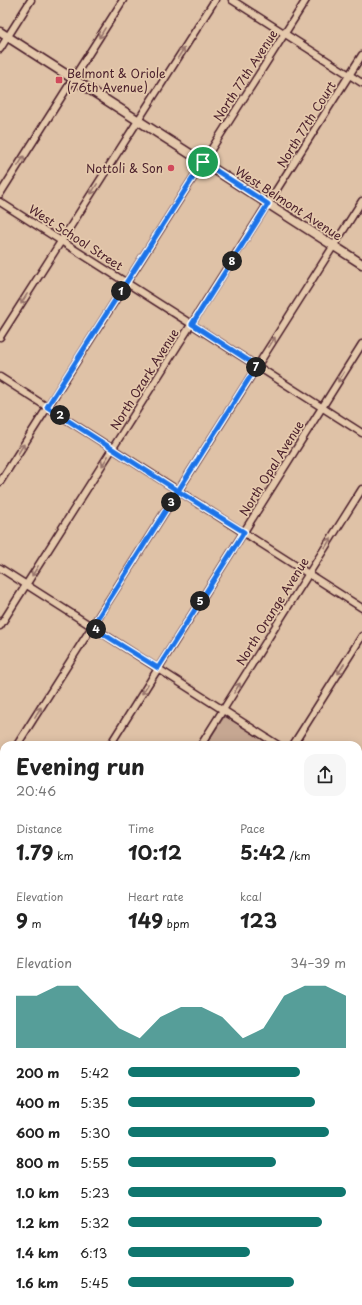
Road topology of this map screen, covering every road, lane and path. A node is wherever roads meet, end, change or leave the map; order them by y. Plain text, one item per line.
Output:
1 (31, 0) edge
2 (123, 0) edge
3 (215, 0) edge
4 (232, 0) edge
5 (306, 0) edge
6 (0, 32) edge
7 (285, 34) junction
8 (7, 37) junction
9 (0, 49) edge
10 (362, 55) edge
11 (349, 75) junction
12 (73, 80) junction
13 (362, 83) edge
14 (138, 121) junction
15 (203, 162) junction
16 (0, 194) edge
17 (362, 201) edge
18 (0, 202) edge
19 (268, 204) junction
20 (61, 241) junction
21 (334, 246) junction
22 (362, 264) edge
23 (127, 283) junction
24 (192, 324) junction
25 (0, 337) edge
26 (362, 344) edge
27 (257, 366) junction
28 (0, 377) edge
29 (47, 407) junction
30 (322, 408) junction
31 (362, 433) edge
32 (113, 449) junction
33 (0, 482) edge
34 (362, 490) edge
35 (178, 491) junction
36 (244, 532) junction
37 (0, 568) edge
38 (309, 574) junction
39 (26, 585) junction
40 (362, 608) edge
41 (0, 626) edge
42 (92, 627) junction
43 (362, 636) edge
44 (158, 668) junction
45 (223, 710) junction
46 (20, 741) edge
47 (112, 741) edge
48 (204, 741) edge
49 (272, 741) edge
50 (296, 741) edge

1 - 8 street
2 -> 12 street
14 -> 3 street
4 - 7 street
5 - 7 street, North 77th Avenue
6 - 8 main road, West Belmont Avenue
7 - 11 street
7 - 15 street, North 77th Avenue
8 - 9 street
8 - 12 main road, West Belmont Avenue
10 - 11 street, North 77th Court
11 - 13 street
11 - 19 street, North 77th Court
12 - 14 main road, West Belmont Avenue
16 -> 12 street
14 - 15 main road, West Belmont Avenue
14 -> 20 street
15 - 19 main road, West Belmont Avenue
15 - 23 street, North 77th Avenue
17 - 21 street
18 - 20 street, West School Street
19 - 21 main road, West Belmont Avenue
19 - 24 street, North Ozark Avenue
20 - 23 street, West School Street
20 -> 25 street
21 - 22 main road, West Belmont Avenue
27 -> 21 street
23 - 24 street, West School Street
23 - 29 street, North 77th Avenue
24 - 27 street, West School Street
24 - 32 street, North Ozark Avenue
26 -> 30 street, North Opal Avenue
27 - 30 street, West School Street
27 - 35 street
28 - 29 street
29 - 32 street
33 -> 29 street, North 77th Avenue
30 - 31 street, West School Street
30 - 36 street, North Opal Avenue
32 - 35 street
32 -> 39 street, North Ozark Avenue
38 -> 34 street, North Orange Avenue
35 - 36 street
35 - 42 street
36 - 38 street
36 - 44 street, North Opal Avenue
37 - 39 street
38 - 40 street
45 -> 38 street, North Orange Avenue
39 - 41 street, North Ozark Avenue
39 - 42 street
42 - 44 street
46 -> 42 street
43 -> 50 street
44 - 45 street
44 -> 47 street, North Opal Avenue
45 - 48 street, North Orange Avenue
45 - 49 street

